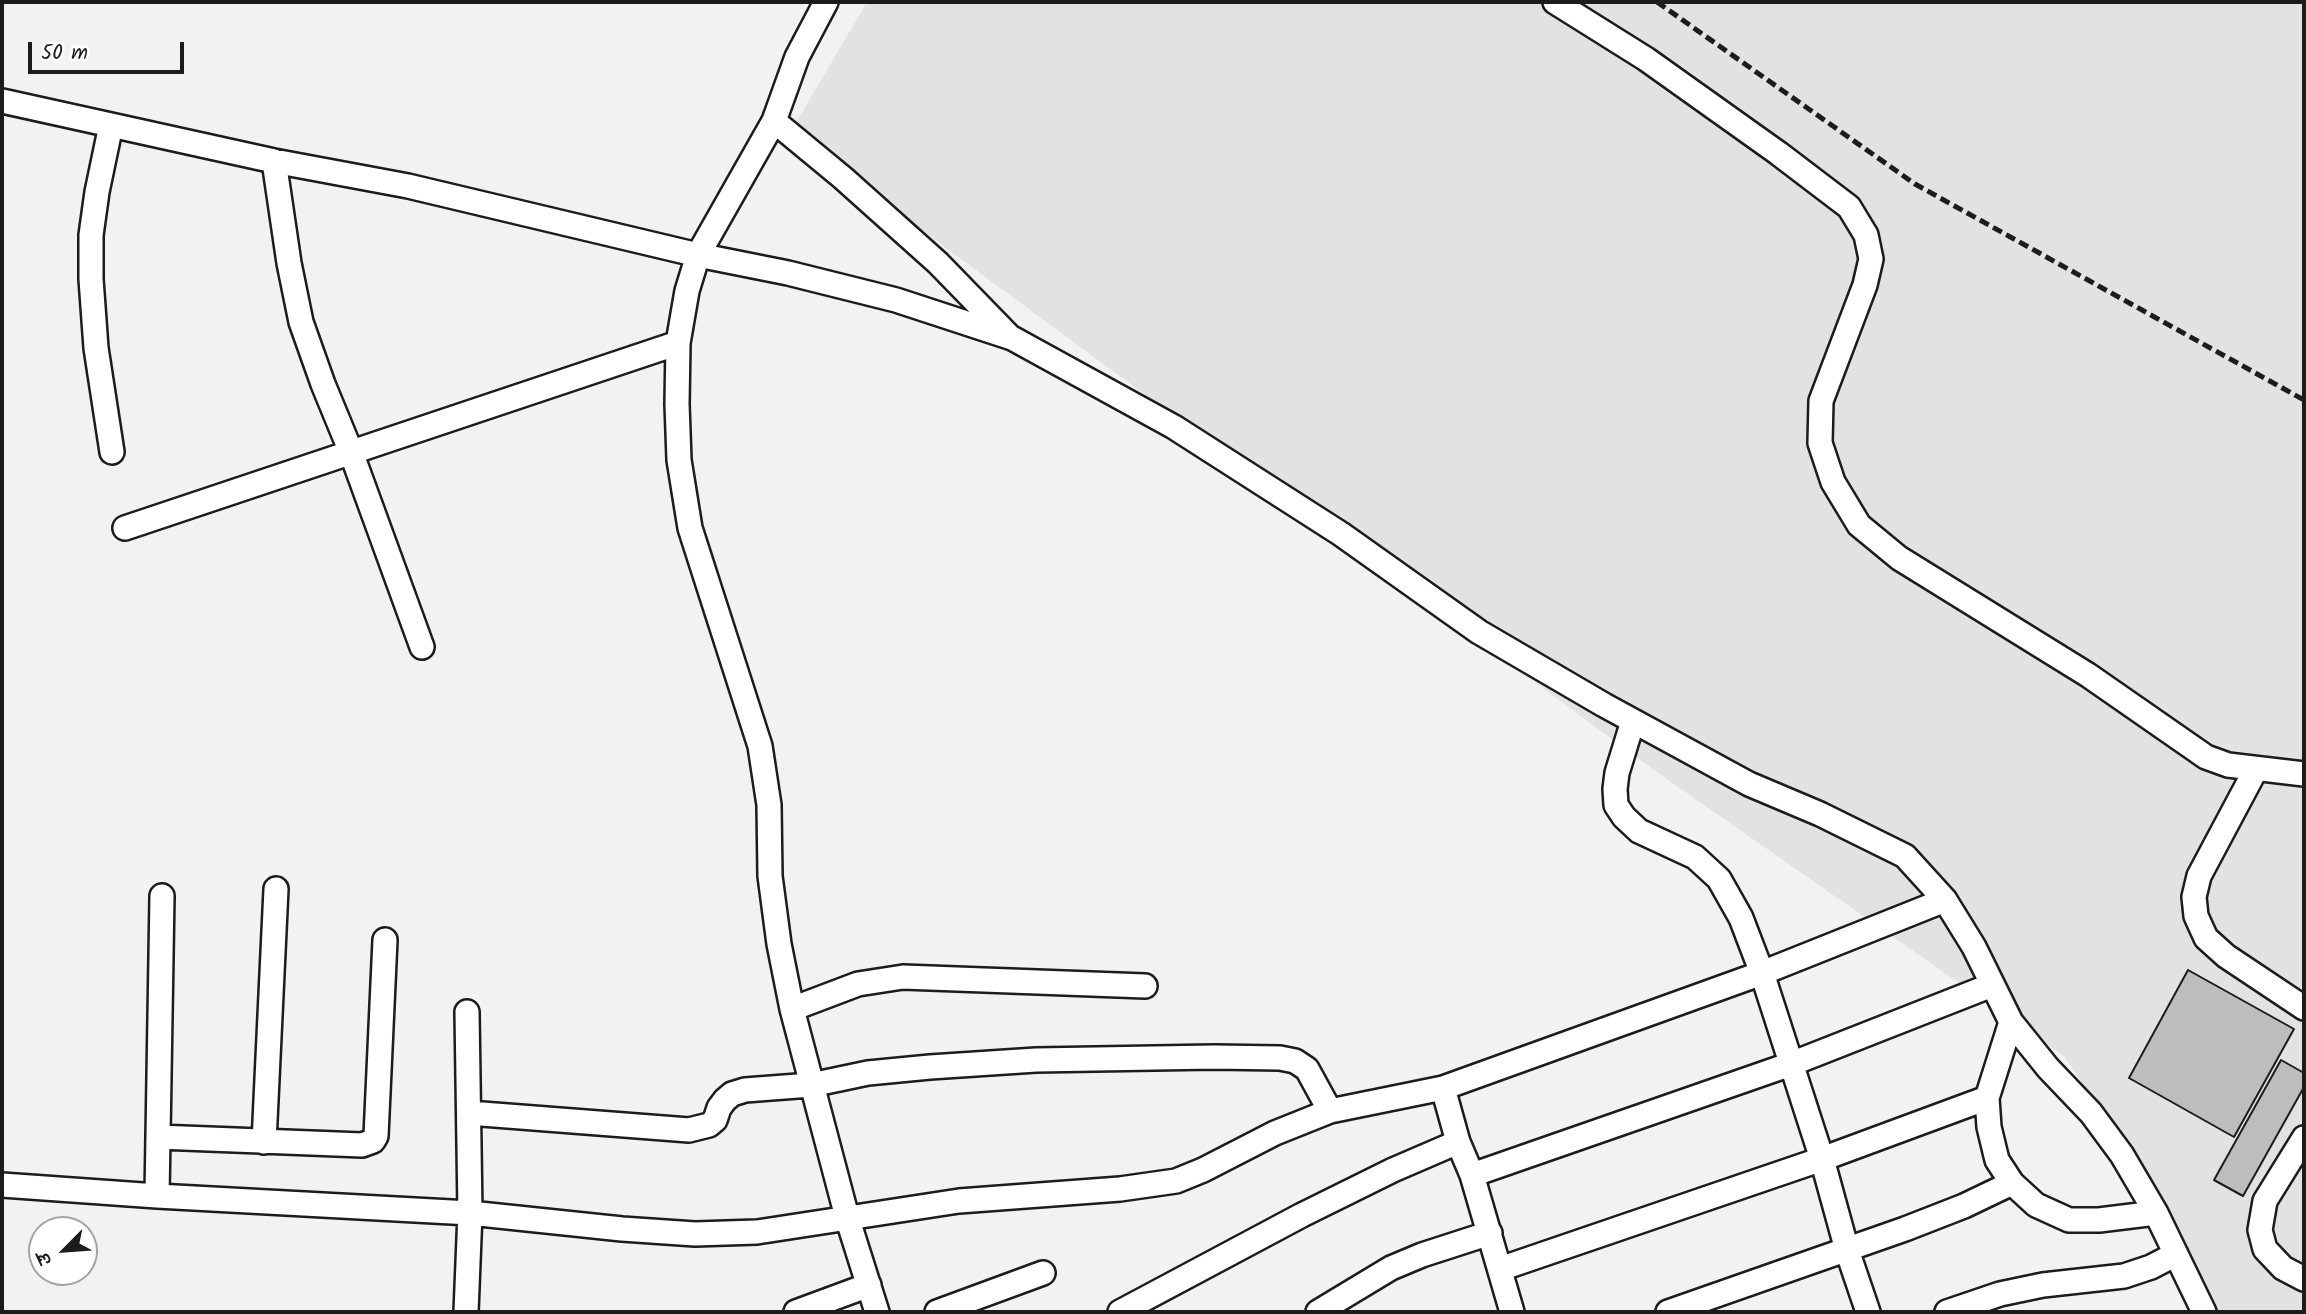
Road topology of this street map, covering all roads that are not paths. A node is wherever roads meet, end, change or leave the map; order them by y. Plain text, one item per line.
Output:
1 (826, 2) edge
2 (1555, 2) edge
3 (2, 101) edge
4 (774, 121) junction
5 (111, 125) junction
6 (274, 161) junction
7 (698, 255) junction
8 (1012, 338) junction
9 (678, 343) junction
10 (111, 452) dead end
11 (351, 452) junction
12 (125, 528) dead end
13 (422, 648) dead end
14 (1633, 721) junction
15 (2256, 769) junction
16 (2304, 774) edge
17 (276, 889) dead end
18 (162, 896) dead end
19 (1945, 900) junction
20 (384, 940) dead end
21 (1762, 973) junction
22 (1992, 985) junction
23 (1145, 986) dead end
24 (792, 1009) junction
25 (2304, 1009) edge
26 (467, 1012) dead end
27 (2011, 1022) junction
28 (1791, 1064) junction
29 (811, 1085) junction
30 (1443, 1088) junction
31 (1987, 1098) junction
32 (1330, 1111) junction
33 (469, 1113) junction
34 (158, 1137) junction
35 (2304, 1138) edge
36 (264, 1142) junction
37 (1458, 1142) junction
38 (1822, 1159) junction
39 (1472, 1175) junction
40 (2012, 1183) junction
41 (2, 1185) edge
42 (157, 1196) junction
43 (470, 1213) junction
44 (2156, 1213) junction
45 (847, 1217) junction
46 (1489, 1233) junction
47 (1847, 1250) junction
48 (2176, 1254) junction
49 (1500, 1269) junction
50 (1043, 1273) dead end
51 (2304, 1279) edge
52 (869, 1285) junction
53 (466, 1312) edge
54 (796, 1312) edge
55 (877, 1312) edge
56 (937, 1312) edge
57 (1121, 1312) edge
58 (1318, 1312) edge
59 (1512, 1312) edge
60 (1668, 1312) edge
61 (1868, 1312) edge
62 (1947, 1312) edge
63 (2203, 1312) edge

1 - 4 street
2 - 15 street
3 - 5 street
4 - 7 street
4 - 8 street
5 - 6 street
5 - 10 street
6 - 7 street
6 - 11 street
7 - 8 street
7 - 9 street
8 - 14 street
9 - 11 street
9 - 24 street
11 - 12 street
11 - 13 street
14 - 19 street
14 - 21 street
15 - 16 street
15 - 25 street
17 - 36 street
18 - 34 street
19 - 21 street
19 - 22 street
20 - 36 street
21 - 28 street
21 - 30 street
22 - 27 street
22 - 28 street
23 - 24 street
24 - 29 street
26 - 33 street
27 - 31 street
27 - 44 street
28 - 38 street
28 - 39 street
29 - 32 street
29 - 33 street
29 - 45 street
30 - 32 street
30 - 37 street
31 - 38 street
31 - 40 street
32 - 45 street
33 - 43 street
34 - 36 street
34 - 42 street
35 - 51 street
37 - 39 street
37 - 57 street
38 - 47 street
38 - 49 street
39 - 46 street
40 - 44 street
40 - 47 street
41 - 42 street
42 - 43 street
43 - 45 street
43 - 53 street
44 - 48 street
45 - 52 street
46 - 49 street
46 - 58 street
47 - 60 street
47 - 61 street
48 - 62 street
48 - 63 street
49 - 59 street
50 - 56 street
52 - 54 street
52 - 55 street

